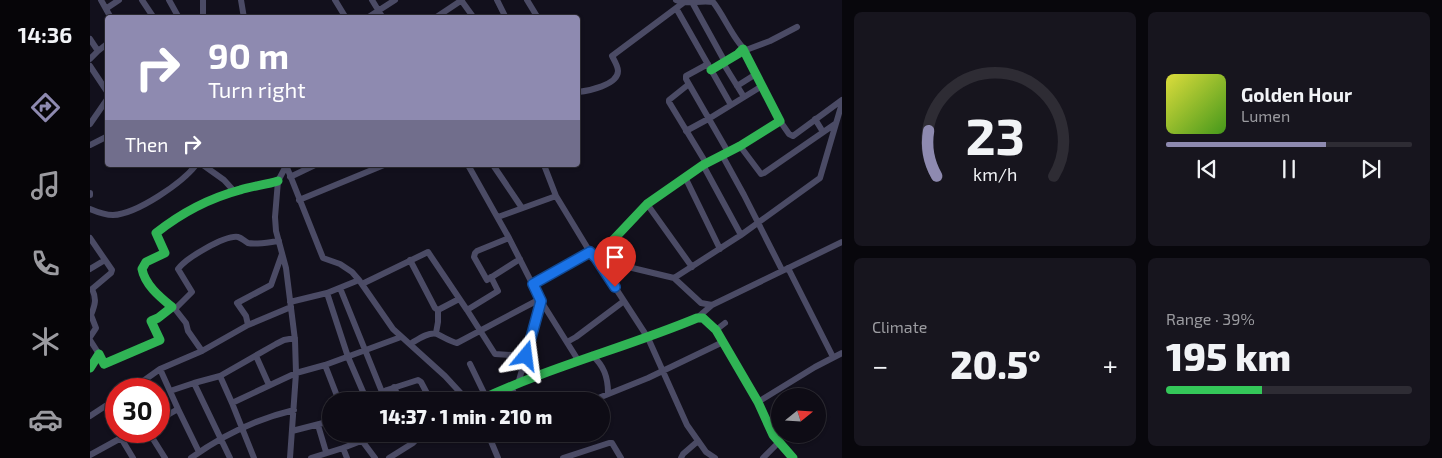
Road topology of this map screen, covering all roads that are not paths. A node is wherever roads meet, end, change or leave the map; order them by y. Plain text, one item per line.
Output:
1 (101, 0) edge
2 (119, 0) edge
3 (142, 0) edge
4 (169, 0) edge
5 (203, 0) edge
6 (241, 0) edge
7 (336, 0) edge
8 (372, 0) edge
9 (395, 0) edge
10 (461, 0) edge
11 (496, 0) edge
12 (527, 0) edge
13 (676, 0) edge
14 (692, 2) junction
15 (683, 3) junction
16 (106, 8) junction
17 (676, 8) junction
18 (378, 10) junction
19 (110, 15) edge
20 (152, 15) edge
21 (177, 15) edge
22 (203, 15) edge
23 (244, 15) edge
24 (344, 15) edge
25 (371, 15) edge
26 (381, 15) edge
27 (438, 15) edge
28 (472, 15) edge
29 (504, 15) edge
30 (536, 15) edge
31 (797, 27) dead end
32 (90, 38) edge
33 (105, 45) edge
34 (743, 49) junction
35 (98, 51) junction
36 (90, 59) edge
37 (724, 63) junction
38 (90, 66) edge
39 (709, 67) junction
40 (756, 74) junction
41 (689, 84) junction
42 (737, 86) junction
43 (762, 86) junction
44 (105, 88) edge
45 (580, 92) edge
46 (744, 97) junction
47 (105, 102) edge
48 (842, 102) edge
49 (731, 105) junction
50 (710, 118) junction
51 (815, 119) junction
52 (780, 121) junction
53 (90, 124) edge
54 (836, 124) junction
55 (686, 131) junction
56 (824, 132) junction
57 (105, 138) edge
58 (90, 145) edge
59 (740, 146) junction
60 (725, 153) junction
61 (705, 164) junction
62 (194, 167) edge
63 (206, 167) edge
64 (285, 167) edge
65 (287, 167) edge
66 (311, 167) edge
67 (379, 167) edge
68 (469, 167) edge
69 (494, 167) edge
70 (545, 167) edge
71 (290, 176) junction
72 (686, 177) junction
73 (278, 181) junction
74 (234, 191) junction
75 (556, 196) junction
76 (299, 200) junction
77 (647, 204) junction
78 (522, 208) junction
79 (90, 209) edge
80 (498, 218) junction
81 (758, 223) junction
82 (741, 235) junction
83 (90, 238) edge
84 (509, 238) junction
85 (279, 241) junction
86 (842, 242) edge
87 (720, 249) junction
88 (93, 250) edge
89 (282, 252) junction
90 (596, 254) junction
91 (520, 259) junction
92 (105, 260) junction
93 (410, 260) junction
94 (692, 267) junction
95 (90, 269) edge
96 (785, 269) junction
97 (491, 277) junction
98 (674, 278) junction
99 (361, 282) junction
100 (533, 284) junction
101 (340, 288) junction
102 (91, 289) edge
103 (327, 294) junction
104 (459, 299) junction
105 (541, 300) junction
106 (624, 301) junction
107 (291, 305) junction
108 (712, 305) junction
109 (438, 310) junction
110 (467, 310) junction
111 (697, 318) junction
112 (725, 323) dead end
113 (248, 325) junction
114 (716, 330) junction
115 (479, 332) junction
116 (436, 333) junction
117 (401, 337) junction
118 (295, 338) junction
119 (648, 338) junction
120 (90, 339) edge
121 (567, 342) junction
122 (723, 342) junction
123 (410, 344) junction
124 (202, 351) junction
125 (364, 351) junction
126 (842, 353) edge
127 (99, 354) junction
128 (256, 356) junction
129 (526, 356) junction
130 (592, 356) junction
131 (348, 357) junction
132 (833, 357) junction
133 (578, 360) junction
134 (470, 364) dead end
135 (325, 366) junction
136 (90, 368) edge
137 (160, 369) junction
138 (664, 370) junction
139 (296, 373) junction
140 (220, 376) junction
141 (147, 378) edge
142 (164, 378) edge
143 (194, 382) junction
144 (269, 386) junction
145 (514, 386) junction
146 (394, 387) junction
147 (170, 392) joint
148 (335, 392) edge
149 (362, 392) edge
150 (382, 392) joint
151 (396, 392) edge
152 (426, 392) edge
153 (460, 392) edge
154 (480, 392) edge
155 (499, 392) edge
156 (516, 392) edge
157 (608, 392) edge
158 (610, 392) edge
159 (758, 402) junction
160 (232, 403) junction
161 (105, 406) edge
162 (178, 409) junction
163 (294, 410) junction
164 (170, 414) edge
165 (90, 416) edge
166 (322, 424) edge
167 (318, 425) junction
168 (243, 427) junction
169 (292, 431) junction
170 (771, 431) edge
171 (220, 438) junction
172 (698, 441) junction
173 (358, 442) edge
174 (362, 442) edge
175 (414, 442) edge
176 (491, 442) edge
177 (112, 443) edge
178 (124, 443) edge
179 (156, 443) edge
180 (778, 443) edge
181 (780, 443) edge
182 (343, 448) junction
183 (199, 452) junction
184 (326, 452) junction
185 (90, 455) edge
186 (567, 457) edge
187 (133, 458) edge
188 (165, 458) edge
189 (191, 458) edge
190 (230, 458) edge
191 (254, 458) edge
192 (290, 458) edge
193 (311, 458) edge
194 (347, 458) edge
195 (375, 458) edge
196 (389, 458) edge
197 (498, 458) edge
198 (621, 458) edge
199 (681, 458) edge
200 (716, 458) edge
201 (762, 458) edge
202 (793, 458) edge

1 - 16 street
2 - 16 street
3 - 20 street
4 - 21 street
5 - 22 street
6 - 23 street
7 - 24 street
8 - 18 street
9 - 18 street
10 - 27 street
10 - 28 street
11 - 29 street
12 - 30 street
13 - 15 street
14 - 15 street
14 - 34 street
14 - 37 street
15 - 17 street
16 - 19 street
17 - 39 street
17 - 45 street
18 - 25 street
18 - 26 street
31 - 34 street
32 - 35 street
33 - 35 street
34 - 37 street
34 - 40 street
35 - 36 street
37 - 39 street
37 - 42 street
38 - 44 street
39 - 41 street
39 - 49 street
40 - 42 street
40 - 43 street
41 - 50 street
41 - 55 street
42 - 46 street
43 - 46 street
43 - 52 street
46 - 49 street
47 - 53 street
48 - 51 street
48 - 54 street
49 - 50 street
50 - 55 street
50 - 60 street
51 - 52 street
51 - 56 street
52 - 59 street
54 - 56 street
54 - 81 street
55 - 61 street
56 - 59 street
57 - 58 street
59 - 60 street
60 - 61 street
60 - 81 street
61 - 72 street
61 - 82 street
62 - 79 street
63 - 74 street
64 - 73 street
65 - 71 street
66 - 71 street
67 - 76 street
68 - 80 street
69 - 78 street
70 - 75 street
71 - 76 street
72 - 77 street
72 - 87 street
73 - 74 street
73 - 85 street
74 - 127 street
75 - 78 street
75 - 90 street
76 - 99 street
77 - 90 street
77 - 94 street
78 - 80 street
80 - 84 street
81 - 82 street
81 - 96 street
82 - 87 street
83 - 88 street
84 - 91 street
84 - 97 street
85 - 89 street
85 - 124 street
86 - 96 street
87 - 94 street
88 - 92 street
89 - 107 street
89 - 113 street
90 - 98 street
90 - 100 street
90 - 106 street
91 - 97 street
91 - 100 street
92 - 95 street
92 - 102 street
93 - 99 street
93 - 104 street
93 - 109 street
94 - 98 street
96 - 108 street
96 - 132 street
97 - 110 street
98 - 108 street
99 - 101 street
99 - 117 street
100 - 105 street
101 - 103 street
101 - 125 street
102 - 120 street
103 - 107 street
103 - 131 street
104 - 109 street
104 - 110 street
105 - 115 street
105 - 121 street
105 - 129 street
106 - 119 street
106 - 121 street
107 - 113 street
107 - 118 street
108 - 111 street
109 - 116 street
110 - 115 street
111 - 114 street
111 - 119 street
112 - 114 street
113 - 124 street
114 - 122 street
115 - 116 street
115 - 129 street
116 - 123 street
117 - 123 street
117 - 125 street
118 - 128 street
118 - 139 street
119 - 130 street
119 - 138 street
120 - 127 street
121 - 133 street
122 - 138 street
122 - 159 street
123 - 153 street
124 - 137 street
125 - 131 street
125 - 150 street
126 - 132 street
127 - 136 street
128 - 140 street
128 - 144 street
129 - 145 street
130 - 133 street
130 - 157 street
131 - 135 street
131 - 149 street
132 - 159 street
133 - 145 street
134 - 154 street
135 - 139 street
135 - 148 street
137 - 141 street
137 - 142 street
138 - 158 street
138 - 172 street
139 - 144 street
139 - 163 street
140 - 143 street
140 - 160 street
143 - 147 street
143 - 171 street
144 - 160 street
145 - 155 street
145 - 156 street
146 - 150 street
146 - 151 street
146 - 152 street
147 - 162 street
159 - 170 street
160 - 168 street
161 - 165 street
162 - 164 street
162 - 183 street
163 - 168 street
163 - 169 street
166 - 167 street
167 - 169 street
167 - 184 street
168 - 171 street
168 - 191 street
169 - 192 street
171 - 183 street
171 - 190 street
172 - 199 street
172 - 200 street
173 - 182 street
174 - 195 street
175 - 196 street
176 - 197 street
177 - 185 street
178 - 187 street
179 - 188 street
180 - 201 street
181 - 202 street
182 - 184 street
182 - 194 street
183 - 189 street
184 - 193 street
186 - 198 street

